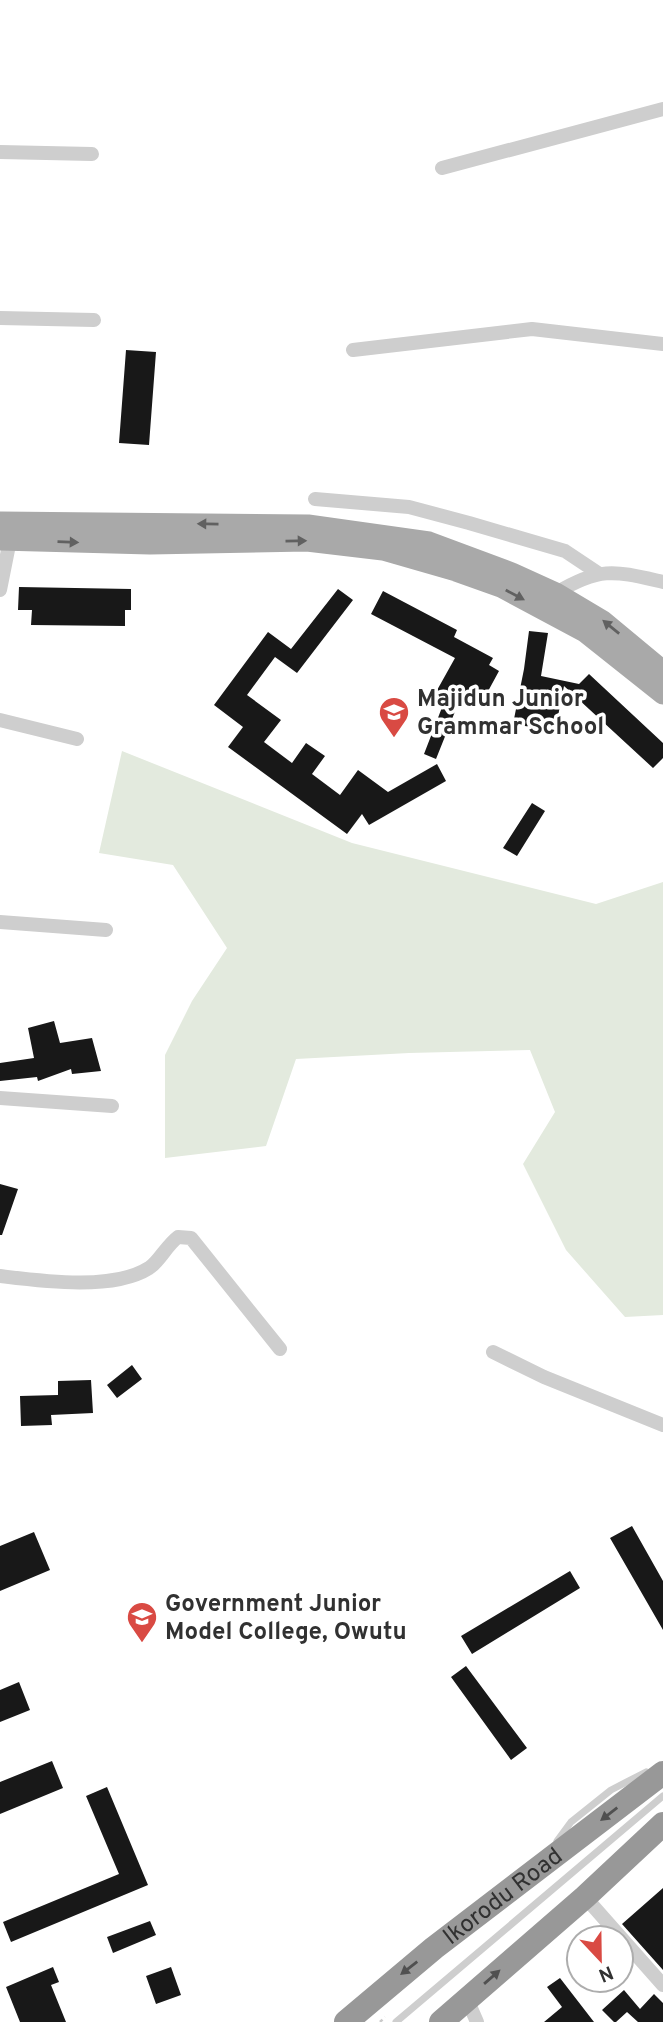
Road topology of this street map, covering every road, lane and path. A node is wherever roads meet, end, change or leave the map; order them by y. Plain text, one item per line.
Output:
1 (663, 109) edge
2 (0, 152) edge
3 (92, 153) dead end
4 (442, 168) dead end
5 (0, 318) edge
6 (94, 320) dead end
7 (663, 344) edge
8 (353, 350) dead end
9 (316, 499) dead end
10 (3, 534) edge
11 (150, 534) junction
12 (598, 573) junction
13 (663, 582) edge
14 (0, 590) edge
15 (556, 593) junction
16 (663, 671) edge
17 (663, 694) edge
18 (0, 720) edge
19 (77, 739) dead end
20 (0, 922) edge
21 (106, 930) dead end
22 (0, 1098) edge
23 (112, 1106) dead end
24 (0, 1276) edge
25 (280, 1349) dead end
26 (493, 1352) dead end
27 (663, 1425) edge
28 (663, 1765) edge
29 (663, 1773) edge
30 (663, 1796) edge
31 (663, 1824) edge
32 (536, 1871) junction
33 (585, 1896) junction
34 (663, 1985) edge
35 (467, 1999) junction
36 (346, 2022) edge
37 (396, 2022) edge
38 (441, 2022) edge
39 (477, 2022) edge

1 - 4 street
2 - 3 street
5 - 6 street
7 - 8 street
9 - 12 street
10 - 11 main road
10 - 14 street
15 -> 11 main road
11 -> 17 main road
12 - 13 street
12 - 15 street
16 -> 15 main road
18 - 19 street
20 - 21 street
22 - 23 street
24 - 25 street
26 - 27 street
28 - 32 lane
29 -> 32 highway, Ikorodu Road
30 - 37 lane
31 - 33 highway, Ikorodu Road
32 -> 36 highway, Ikorodu Road
33 - 34 street
35 -> 33 highway, Ikorodu Road
35 - 38 highway, Ikorodu Road
35 - 39 street

